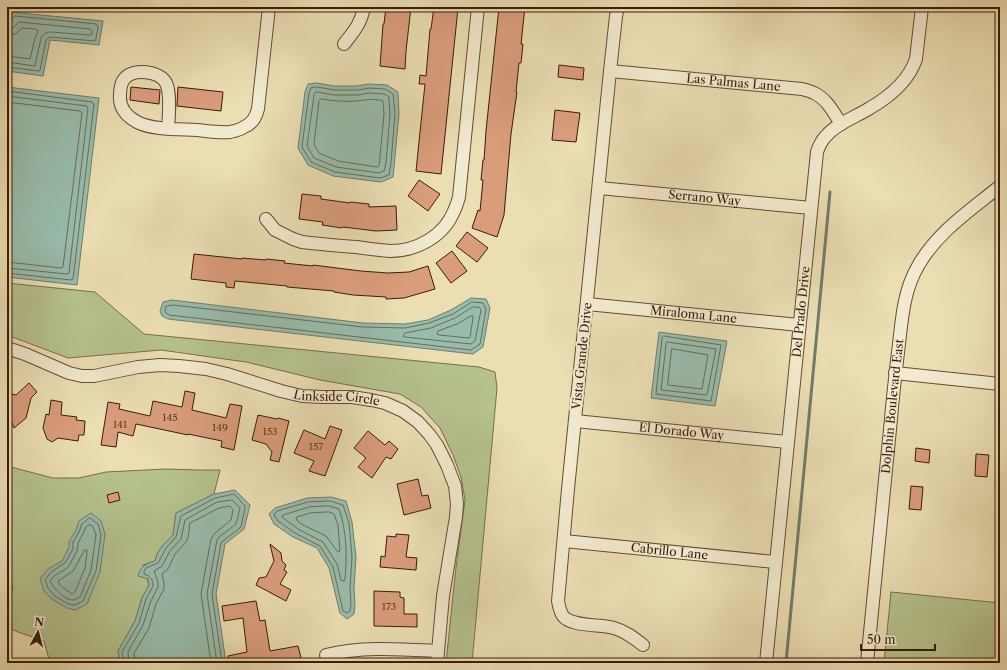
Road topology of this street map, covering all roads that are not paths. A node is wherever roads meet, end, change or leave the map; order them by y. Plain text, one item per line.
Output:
1 (269, 7) edge
2 (364, 7) edge
3 (478, 7) edge
4 (618, 7) edge
5 (922, 7) edge
6 (344, 44) dead end
7 (610, 71) junction
8 (841, 124) junction
9 (168, 128) junction
10 (1000, 186) edge
11 (599, 188) junction
12 (810, 208) junction
13 (266, 219) dead end
14 (587, 304) junction
15 (799, 325) junction
16 (7, 348) edge
17 (895, 373) junction
18 (1000, 384) edge
19 (575, 421) junction
20 (787, 442) junction
21 (564, 541) junction
22 (775, 562) junction
23 (644, 645) dead end
24 (438, 651) junction
25 (326, 655) dead end
26 (436, 663) edge
27 (766, 663) edge
28 (867, 663) edge

1 - 9 street
2 - 6 street
3 - 13 street
4 - 7 street, Vista Grande Drive
5 - 8 street, Del Prado Drive
7 - 8 street, Las Palmas Lane
7 - 11 street, Vista Grande Drive
8 - 12 street, Del Prado Drive
9 - 9 street
10 - 17 street, Dolphin Boulevard East
11 - 12 street, Serrano Way
11 - 14 street, Vista Grande Drive
12 - 15 street, Del Prado Drive
14 - 15 street, Miraloma Lane
14 - 19 street, Vista Grande Drive
15 - 20 street, Del Prado Drive
16 - 24 street, Linkside Circle
17 - 18 street
17 - 28 street, Dolphin Boulevard East
19 - 20 street, El Dorado Way
19 - 21 street, Vista Grande Drive
20 - 22 street, Del Prado Drive
21 - 22 street, Cabrillo Lane
21 - 23 street, Vista Grande Drive
22 - 27 street, Del Prado Drive
24 - 25 street
24 - 26 street, Linkside Circle

